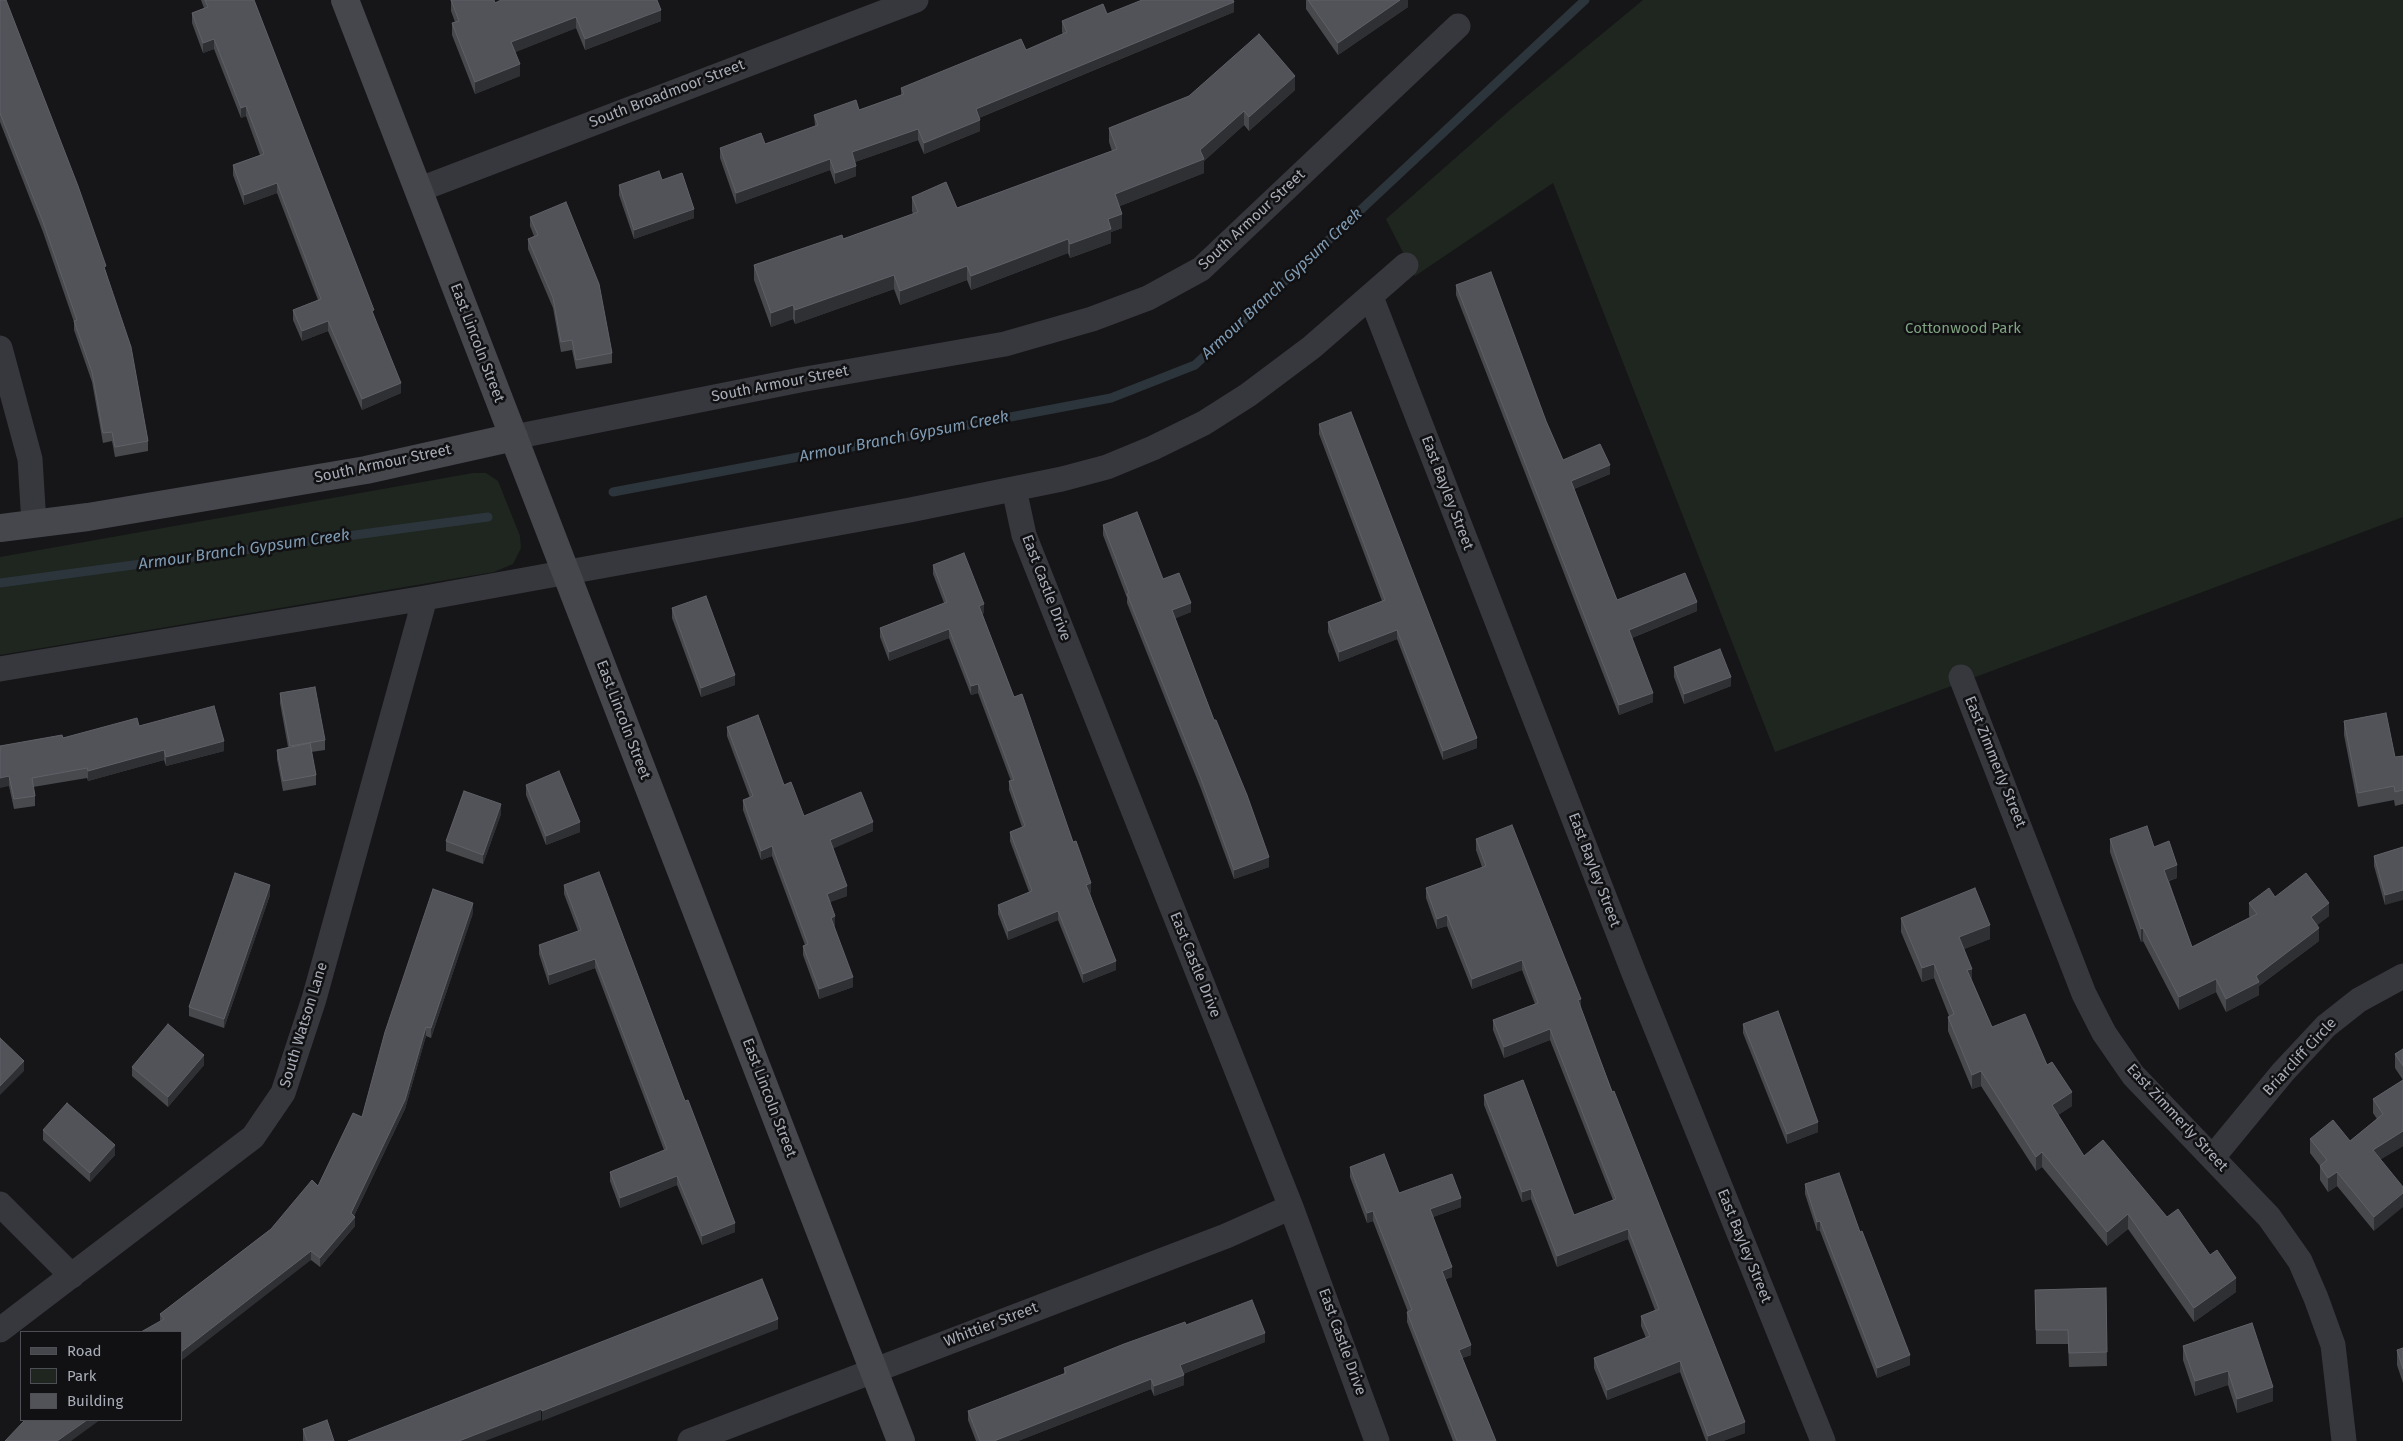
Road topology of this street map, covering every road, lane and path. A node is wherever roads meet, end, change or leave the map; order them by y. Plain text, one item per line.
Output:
1 (345, 0) edge
2 (916, 0) edge
3 (1458, 26) dead end
4 (418, 190) junction
5 (1406, 264) dead end
6 (1371, 297) junction
7 (0, 348) edge
8 (514, 436) junction
9 (1014, 489) junction
10 (34, 524) junction
11 (0, 528) edge
12 (566, 572) junction
13 (425, 598) junction
14 (0, 669) edge
15 (1961, 677) dead end
16 (2403, 976) edge
17 (2213, 1157) junction
18 (0, 1204) edge
19 (1290, 1207) junction
20 (72, 1276) junction
21 (0, 1330) edge
22 (873, 1370) junction
23 (690, 1441) edge
24 (901, 1441) edge
25 (1378, 1441) edge
26 (1823, 1441) edge
27 (2344, 1441) edge

1 - 4 street, East Lincoln Street
2 - 4 street, South Broadmoor Street
3 - 8 street, South Armour Street
4 - 8 street, East Lincoln Street
5 - 6 street
6 - 9 street
6 - 26 street, East Bayley Street
7 - 10 street
8 - 10 street, South Armour Street
8 - 12 street, East Lincoln Street
9 - 12 street
9 - 19 street, East Castle Drive
10 - 11 street, South Armour Street
12 - 13 street
12 - 22 street, East Lincoln Street
13 - 14 street
13 - 20 street, South Watson Lane
15 - 17 street, East Zimmerly Street
16 - 17 street, Briarcliff Circle
17 - 27 street, East Zimmerly Street
18 - 20 street
19 - 22 street, Whittier Street
19 - 25 street, East Castle Drive
20 - 21 street, South Watson Lane
22 - 23 street, Whittier Street
22 - 24 street, East Lincoln Street

